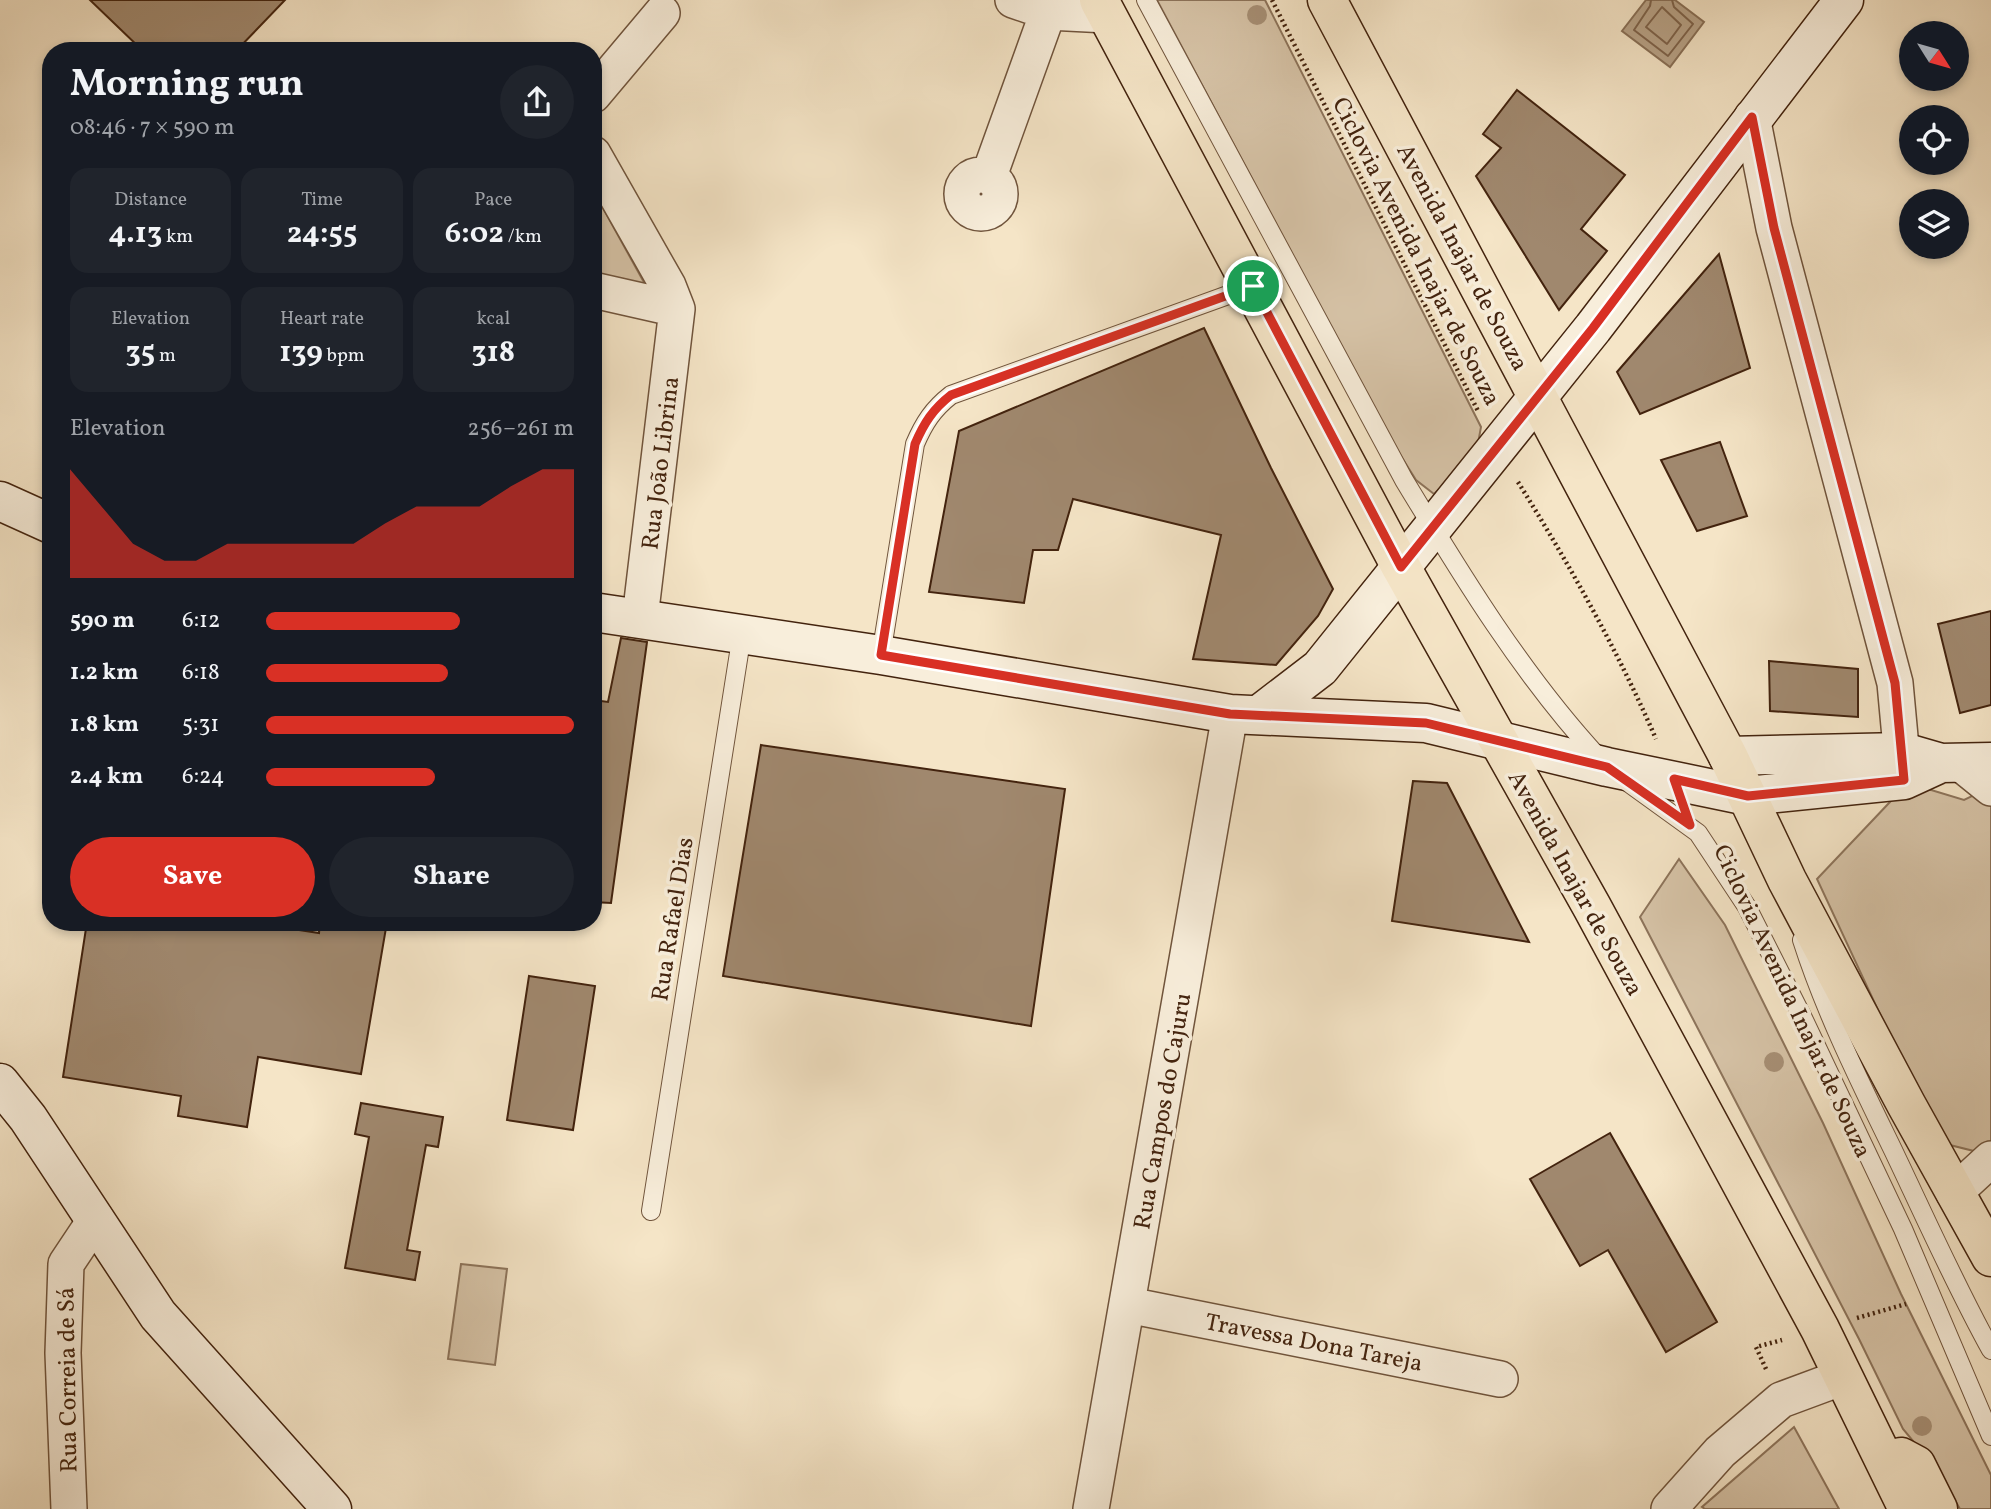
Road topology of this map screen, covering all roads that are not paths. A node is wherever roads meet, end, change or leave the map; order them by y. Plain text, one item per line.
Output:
1 (1013, 0) edge
2 (1146, 0) edge
3 (1326, 0) edge
4 (1843, 0) edge
5 (1103, 7) edge
6 (1048, 12) junction
7 (662, 13) dead end
8 (602, 84) edge
9 (1752, 117) junction
10 (602, 170) edge
11 (989, 176) dead end
12 (1253, 286) junction
13 (602, 292) edge
14 (677, 309) junction
15 (1538, 397) junction
16 (0, 501) edge
17 (42, 520) edge
18 (1433, 528) junction
19 (1401, 567) junction
20 (602, 613) edge
21 (640, 618) junction
22 (741, 634) junction
23 (881, 655) junction
24 (1245, 714) junction
25 (1495, 739) junction
26 (1728, 756) junction
27 (1964, 763) edge
28 (1903, 766) junction
29 (1607, 767) junction
30 (1991, 788) edge
31 (1748, 796) junction
32 (1787, 880) junction
33 (0, 1083) edge
34 (1991, 1159) edge
35 (1954, 1193) junction
36 (650, 1211) dead end
37 (96, 1219) junction
38 (1991, 1257) edge
39 (1128, 1305) junction
40 (1991, 1350) edge
41 (1843, 1377) junction
42 (1500, 1379) dead end
43 (1991, 1436) edge
44 (1877, 1444) junction
45 (69, 1509) edge
46 (332, 1509) edge
47 (1091, 1509) edge
48 (1669, 1509) edge
49 (1908, 1509) edge
50 (1938, 1509) edge

1 - 6 street
2 - 18 lane
3 - 15 main road, Avenida Inajar de Souza
4 - 9 main road
5 - 6 street
5 - 12 main road, Avenida Inajar de Souza
6 - 11 street
7 - 8 street
9 - 15 main road
9 - 28 street
10 - 14 street
12 - 19 main road, Avenida Inajar de Souza
12 - 23 lane
13 - 14 street
14 - 21 street, Rua João Librina
15 - 18 main road
15 - 26 main road, Avenida Inajar de Souza
16 - 17 main road
18 - 19 main road
18 - 29 lane
19 - 24 main road
19 - 25 main road, Avenida Inajar de Souza
20 - 21 main road
21 - 22 main road
22 - 23 main road
22 - 36 lane, Rua Rafael Dias
23 - 24 main road
24 - 25 main road
24 - 39 street, Rua Campos do Cajuru
25 - 29 main road
25 - 41 main road, Avenida Inajar de Souza
26 - 28 main road
26 - 31 main road, Avenida Inajar de Souza
27 - 28 main road
27 - 30 street
28 - 31 main road
29 - 31 main road
29 - 43 lane
31 - 32 main road, Avenida Inajar de Souza
32 - 35 main road, Avenida Inajar de Souza
32 - 40 lane
33 - 37 main road
34 - 35 street
35 - 38 main road, Avenida Inajar de Souza
37 - 45 street, Rua Correia de Sá
37 - 46 main road
39 - 42 street, Travessa Dona Tareja
39 - 47 street, Rua Campos do Cajuru
41 - 44 main road, Avenida Inajar de Souza
41 - 48 street
44 - 49 main road, Avenida Inajar de Souza
44 - 50 main road

